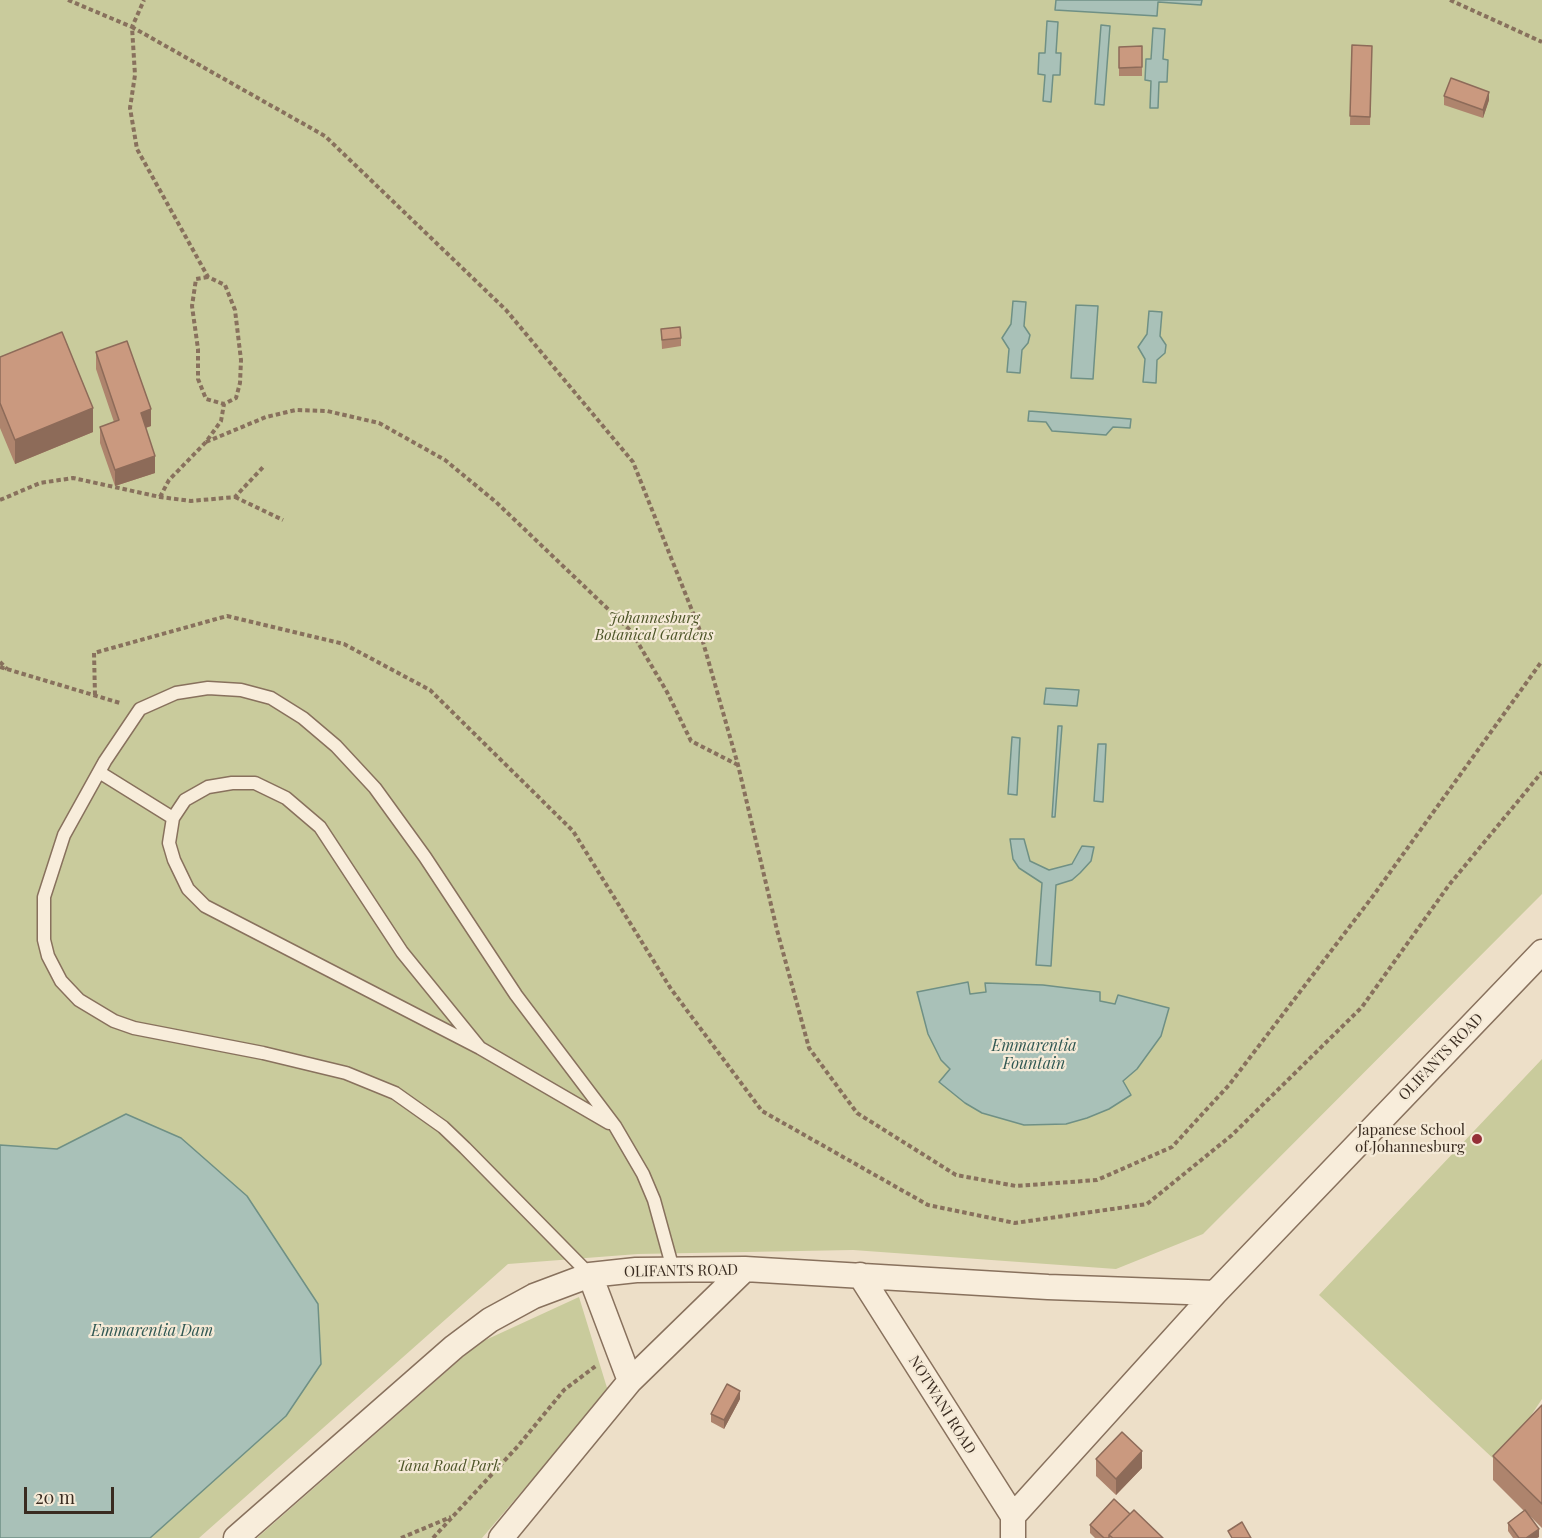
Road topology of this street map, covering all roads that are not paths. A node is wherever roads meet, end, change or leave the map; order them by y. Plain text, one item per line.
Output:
1 (99, 772) junction
2 (173, 818) junction
3 (1542, 952) edge
4 (480, 1048) junction
5 (615, 1126) junction
6 (673, 1269) junction
7 (745, 1269) junction
8 (590, 1275) junction
9 (860, 1275) junction
10 (1215, 1293) junction
11 (630, 1381) junction
12 (1013, 1527) edge
13 (236, 1538) edge
14 (501, 1538) edge

1 - 2 lane
1 - 5 lane
1 - 8 lane
2 - 4 lane
2 - 4 lane
3 - 10 street, OLIFANTS ROAD
4 - 5 lane
5 - 6 lane
6 - 7 street, OLIFANTS ROAD
6 - 8 street, OLIFANTS ROAD
7 - 9 street, OLIFANTS ROAD
7 - 11 street
8 - 11 street
8 - 13 street, OLIFANTS ROAD
9 - 10 street, OLIFANTS ROAD
9 - 12 street, NOTWANI ROAD
10 - 12 street, OLIFANTS ROAD
11 - 14 street

